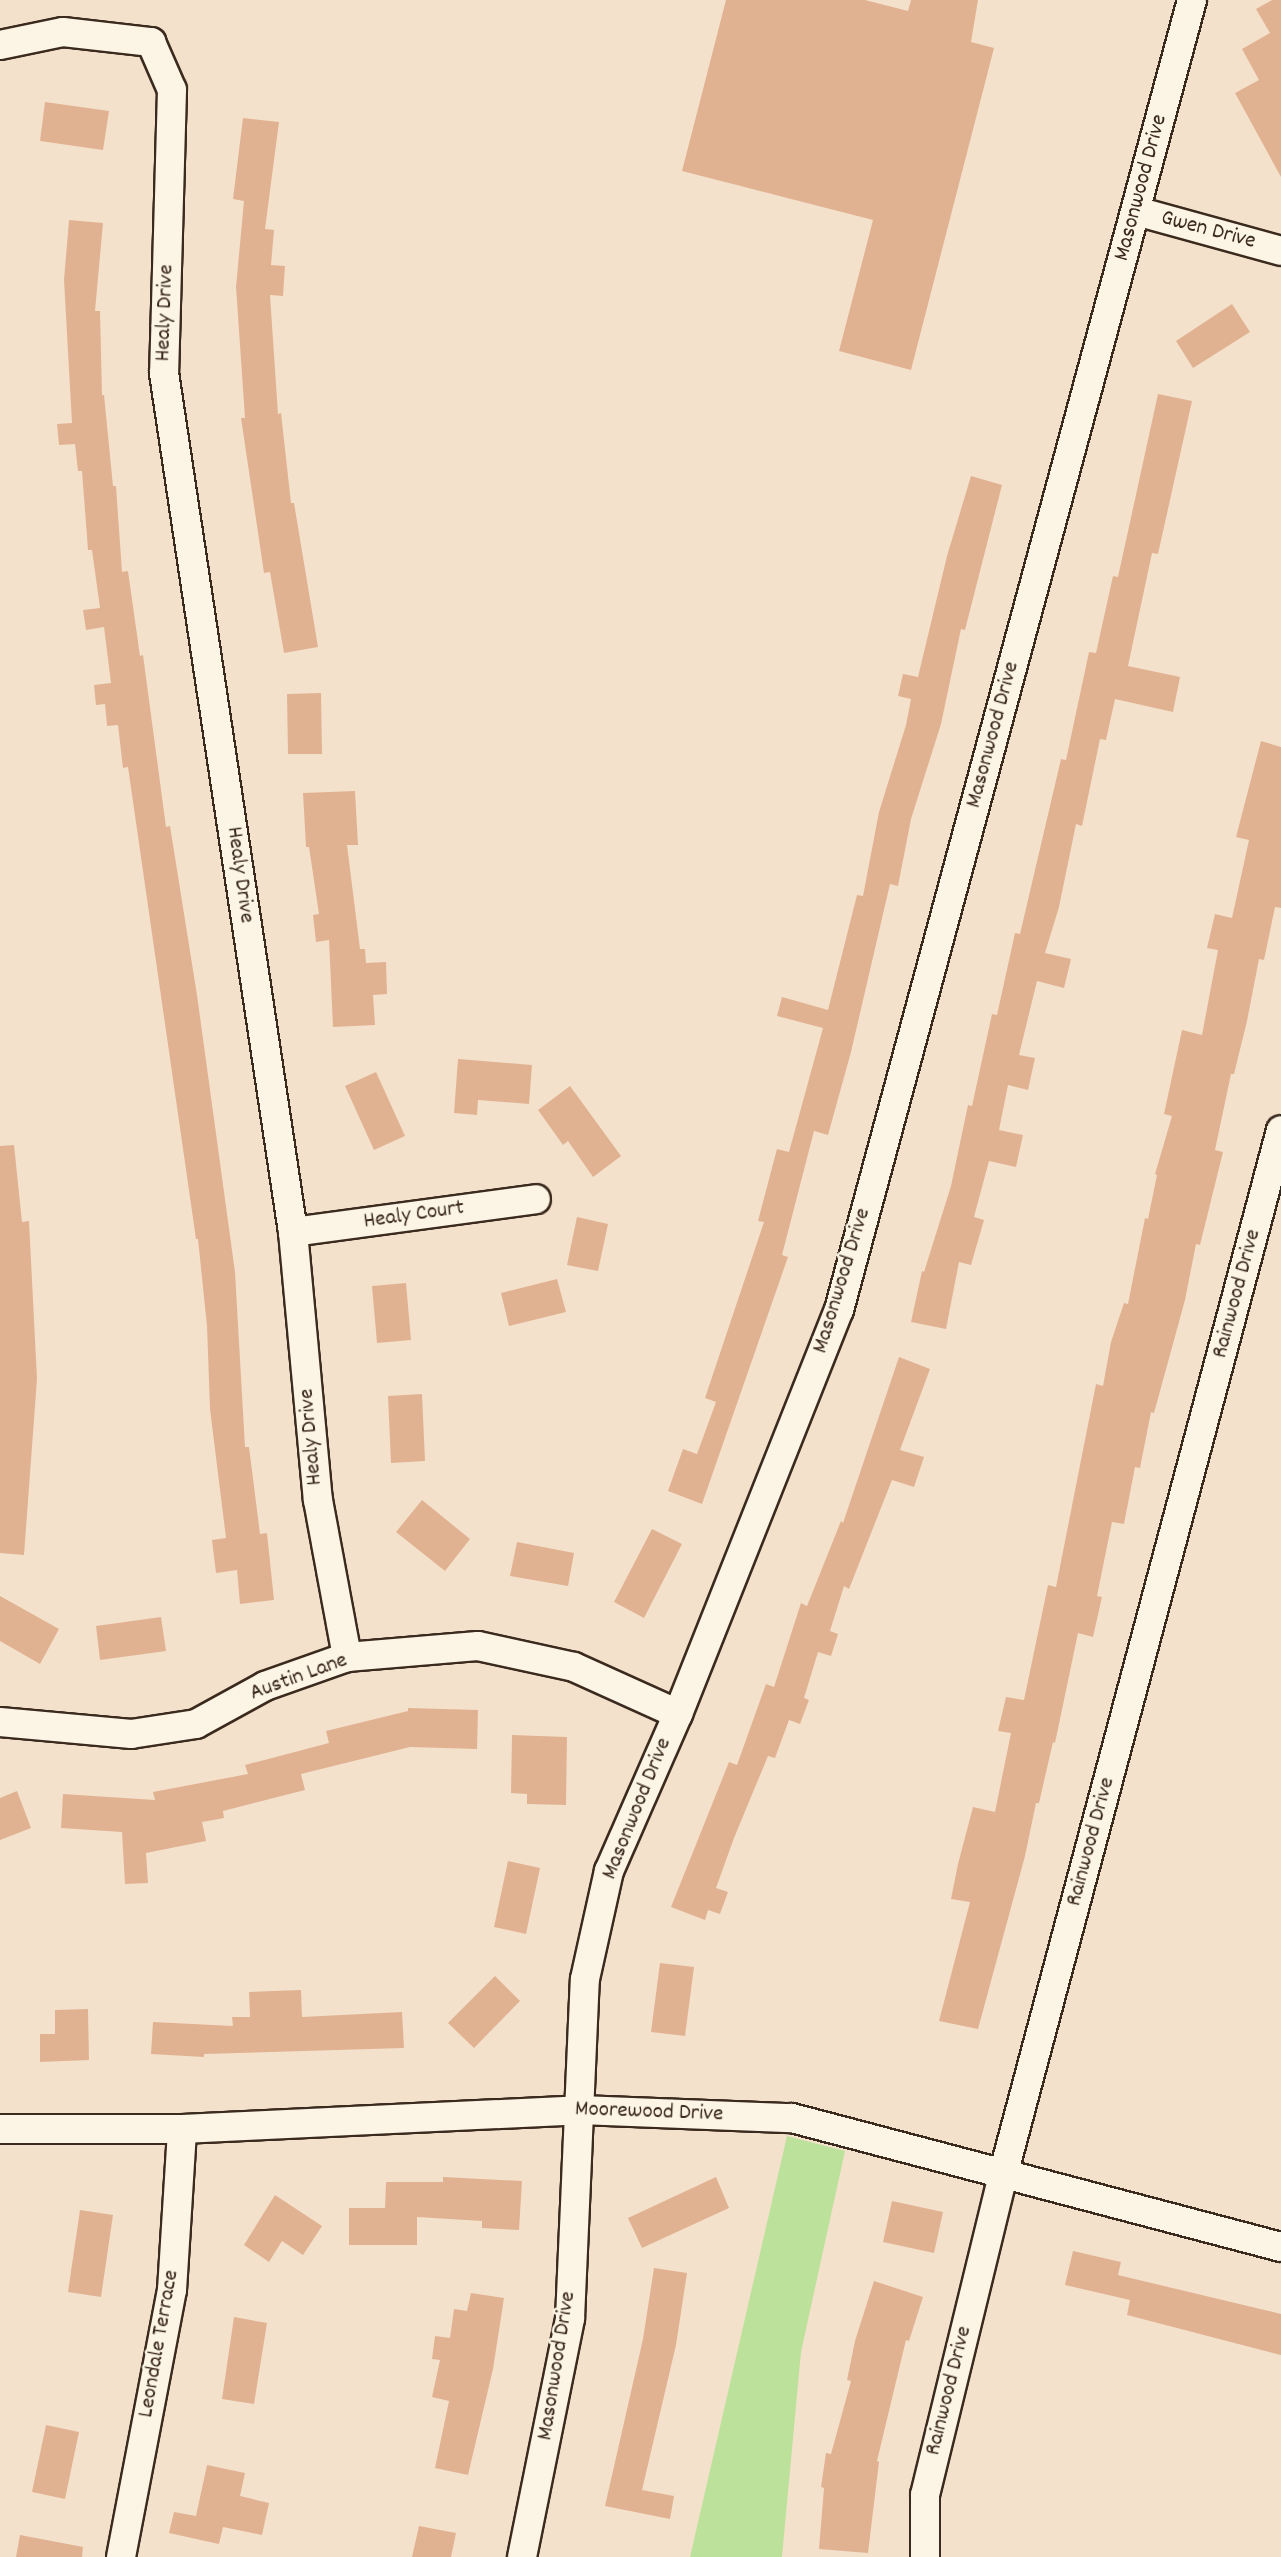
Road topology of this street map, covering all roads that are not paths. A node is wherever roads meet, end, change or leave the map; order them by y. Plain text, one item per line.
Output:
1 (1192, 0) edge
2 (0, 45) edge
3 (1136, 211) junction
4 (1281, 251) edge
5 (1281, 1130) edge
6 (1275, 1179) edge
7 (536, 1199) dead end
8 (293, 1232) junction
9 (347, 1657) junction
10 (678, 1714) junction
11 (0, 1722) edge
12 (580, 2110) junction
13 (0, 2129) edge
14 (182, 2129) junction
15 (1003, 2175) junction
16 (1281, 2247) edge
17 (121, 2557) edge
18 (522, 2557) edge
19 (925, 2557) edge

1 - 3 street, Masonwood Drive
2 - 8 street, Healy Drive
3 - 4 street, Gwen Drive
3 - 10 street, Masonwood Drive
5 - 6 street, Rainwood Drive
6 - 15 street, Rainwood Drive
7 - 8 street, Healy Court
8 - 9 street, Healy Drive
9 - 10 street, Austin Lane
9 - 11 street, Austin Lane
10 - 12 street, Masonwood Drive
12 - 14 street, Moorewood Drive
12 - 15 street, Moorewood Drive
12 - 18 street, Masonwood Drive
13 - 14 street, Moorewood Drive
14 - 17 street, Leondale Terrace
15 - 16 street, Moorewood Drive
15 - 19 street, Rainwood Drive

